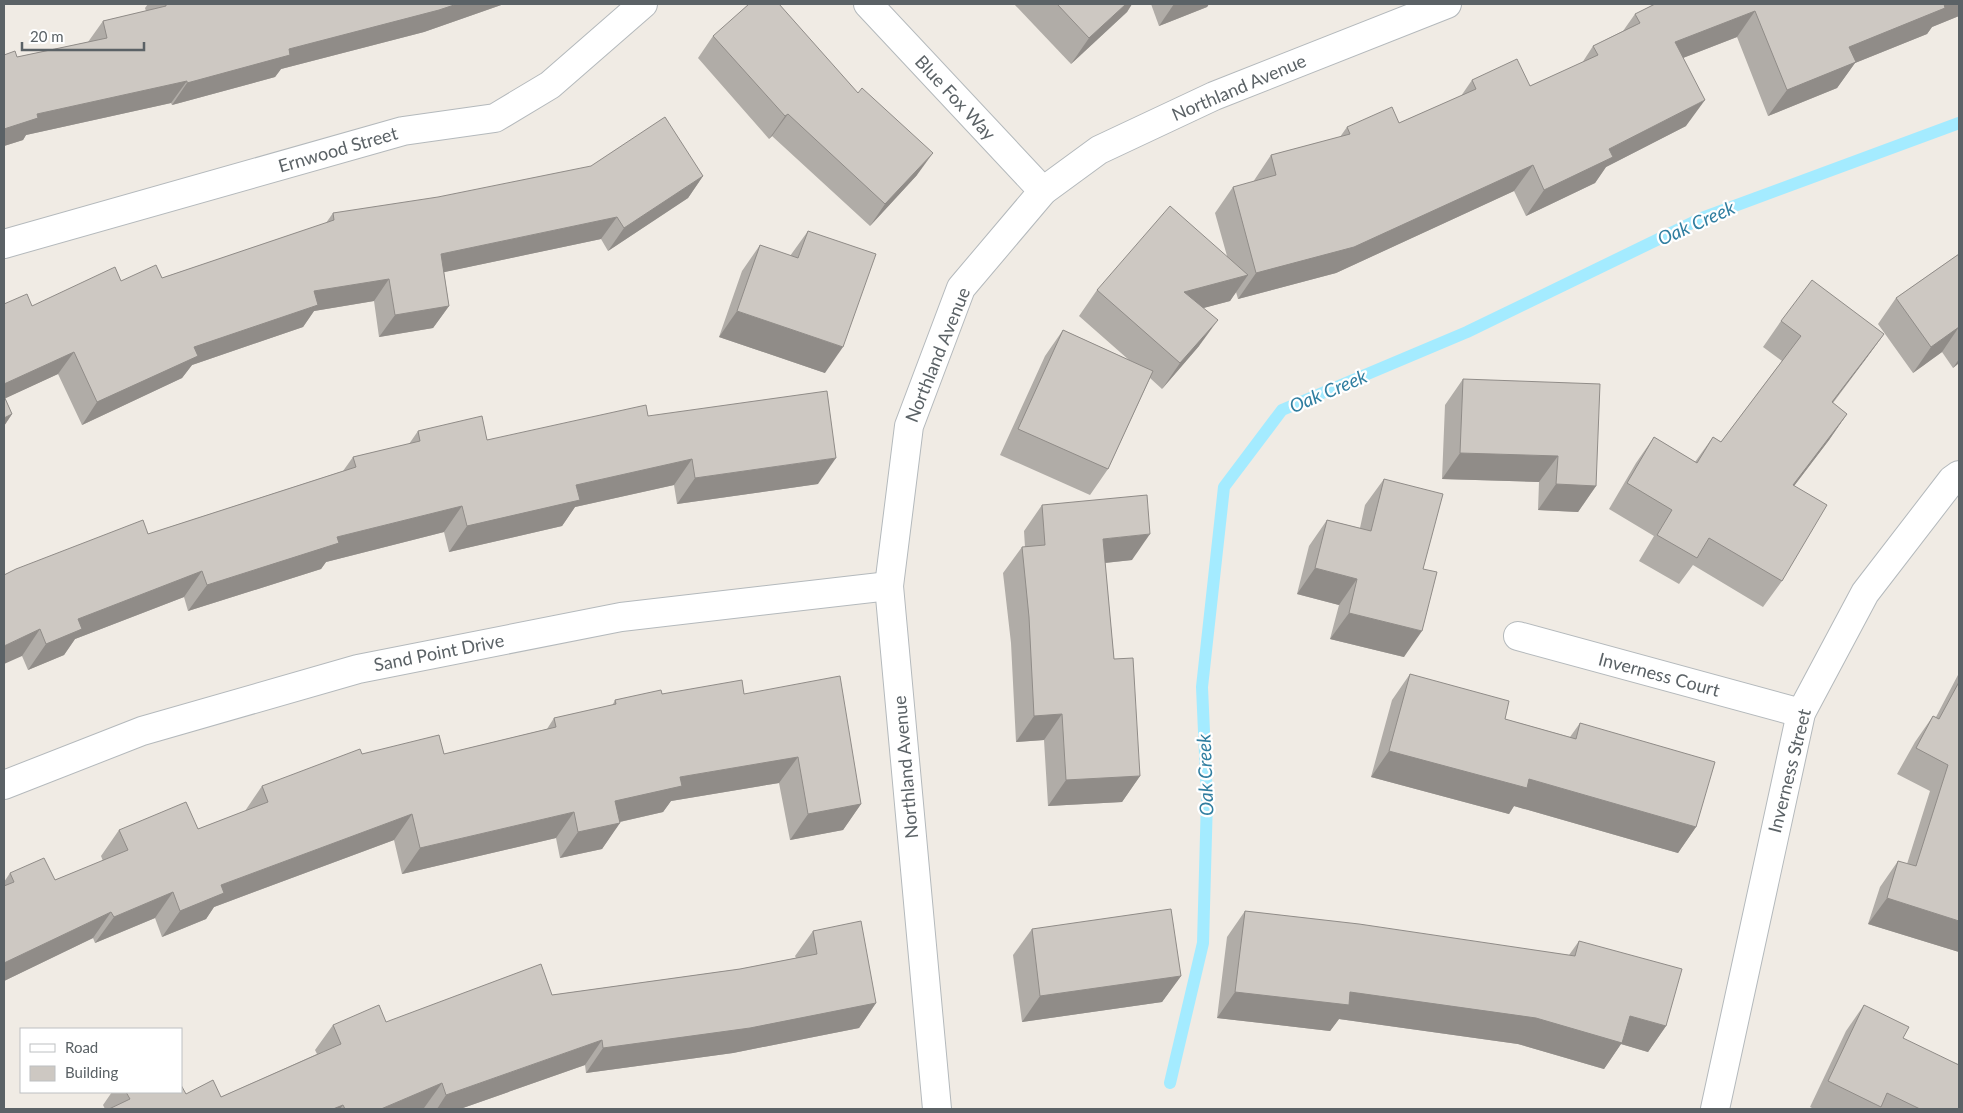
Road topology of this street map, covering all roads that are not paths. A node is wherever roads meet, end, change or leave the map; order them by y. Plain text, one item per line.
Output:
1 (643, 4) edge
2 (868, 4) edge
3 (1447, 4) edge
4 (1043, 192) junction
5 (4, 244) edge
6 (1959, 475) edge
7 (890, 586) junction
8 (1518, 636) dead end
9 (1800, 714) junction
10 (4, 785) edge
11 (937, 1109) edge
12 (1716, 1109) edge

1 - 5 street, Ernwood Street
2 - 4 street, Blue Fox Way
3 - 4 street, Northland Avenue
4 - 7 street, Northland Avenue
6 - 9 street, Inverness Street
7 - 10 street, Sand Point Drive
7 - 11 street, Northland Avenue
8 - 9 street, Inverness Court
9 - 12 street, Inverness Street

